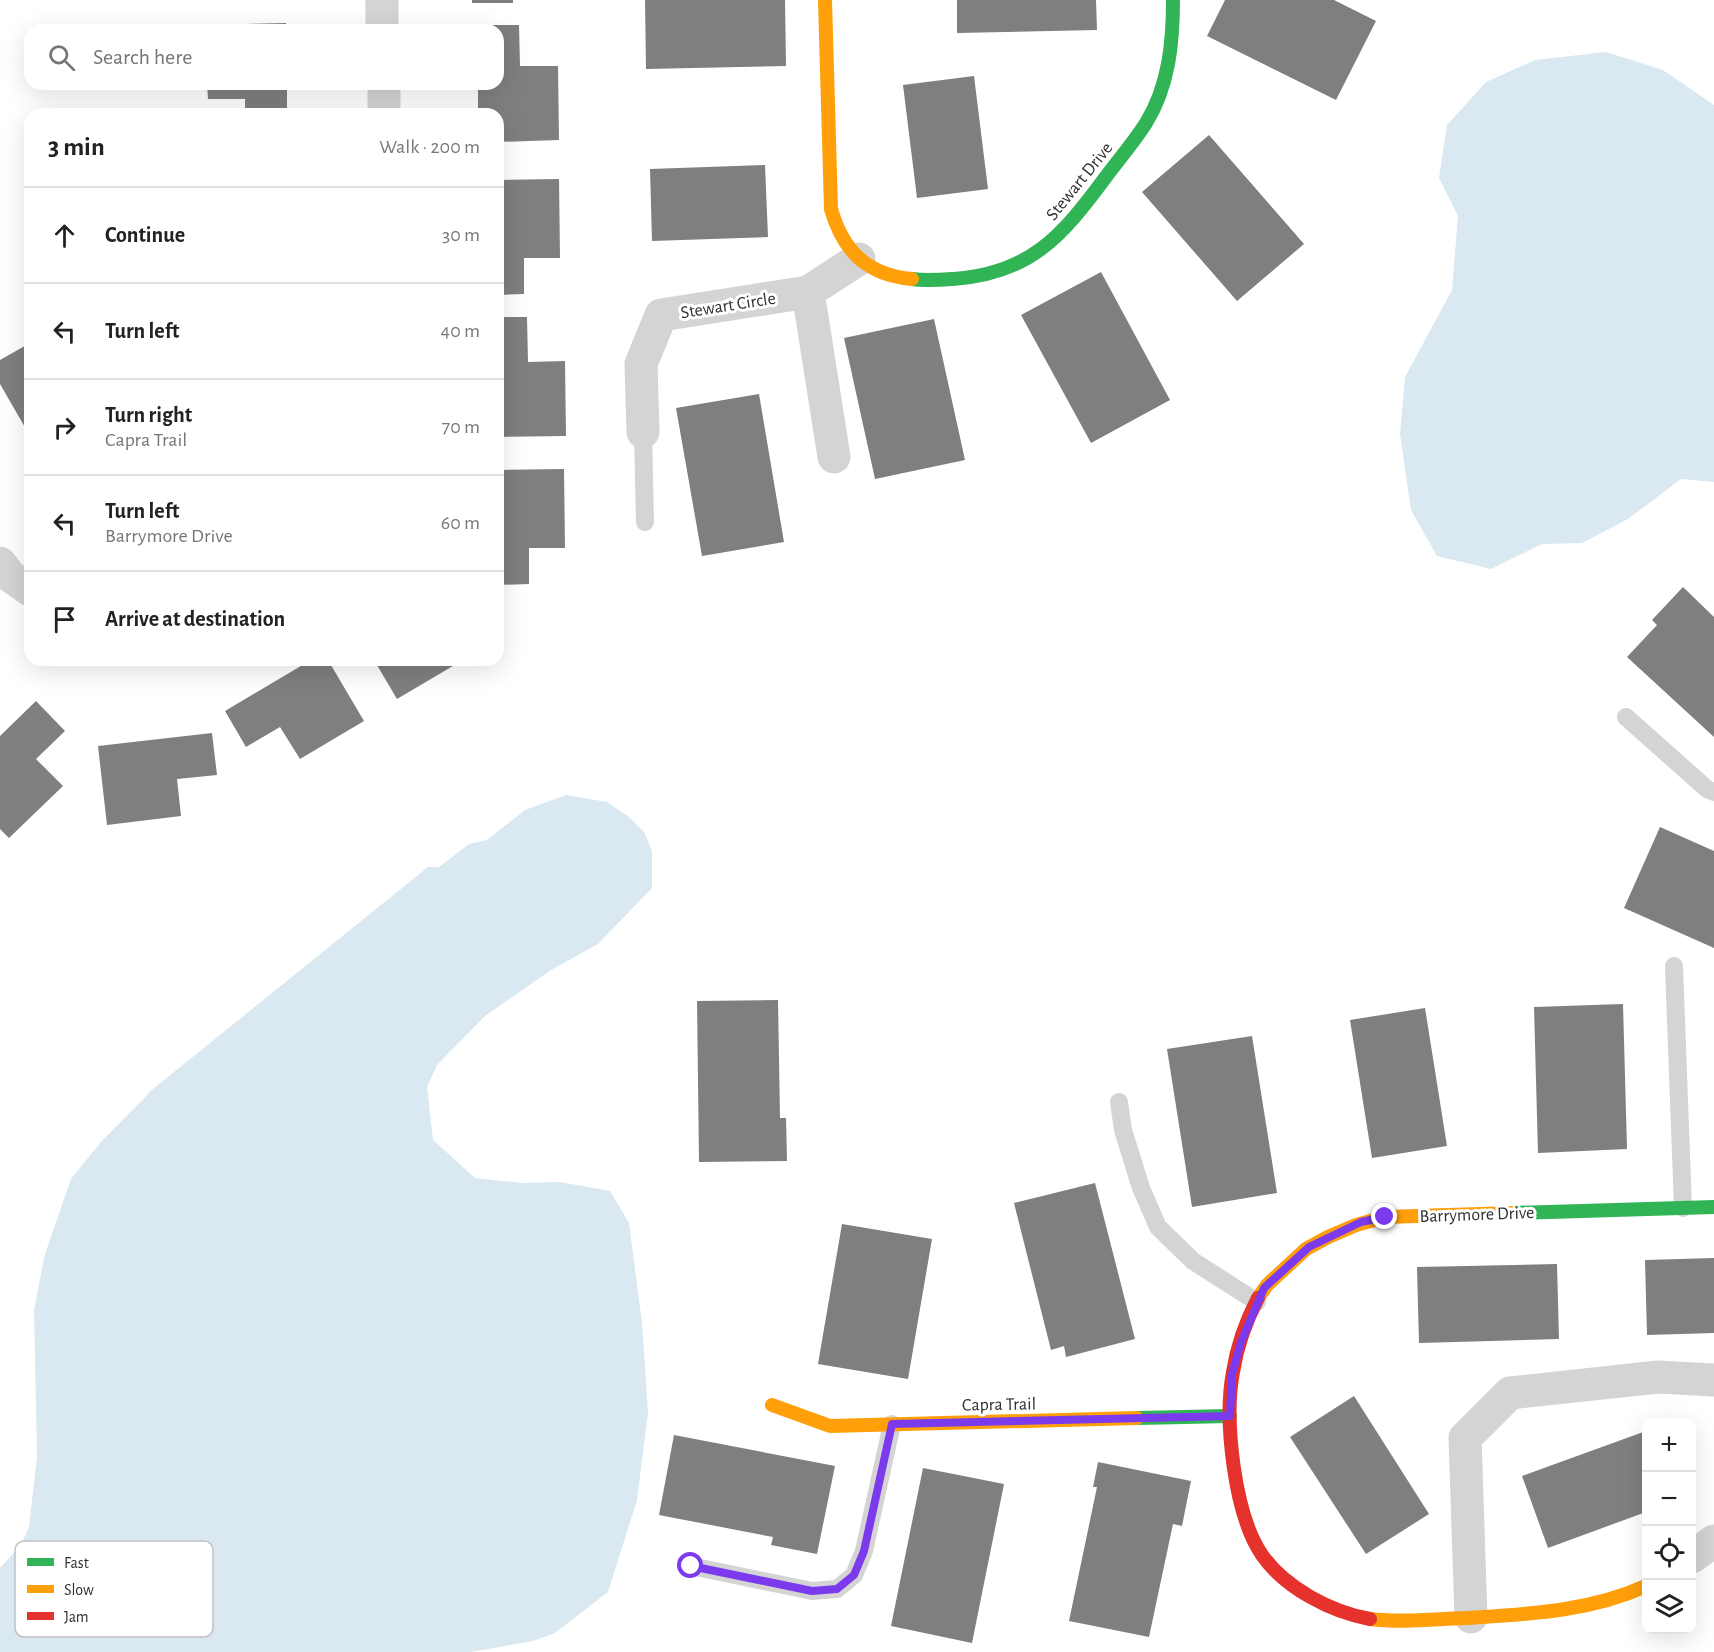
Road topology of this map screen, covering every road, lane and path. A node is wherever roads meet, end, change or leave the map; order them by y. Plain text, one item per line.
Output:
1 (382, 0) edge
2 (825, 0) edge
3 (1173, 0) edge
4 (382, 24) edge
5 (384, 90) edge
6 (384, 108) edge
7 (859, 259) junction
8 (808, 292) junction
9 (643, 432) joint
10 (834, 457) dead end
11 (645, 522) dead end
12 (1626, 717) dead end
13 (1714, 792) edge
14 (1674, 966) dead end
15 (1119, 1102) dead end
16 (1714, 1207) edge
17 (1683, 1208) junction
18 (1257, 1302) junction
19 (1714, 1380) edge
20 (772, 1405) dead end
21 (1230, 1416) junction
22 (892, 1424) junction
23 (1714, 1541) edge
24 (1696, 1554) edge
25 (691, 1566) dead end
26 (1642, 1588) edge
27 (1471, 1617) junction

1 - 4 street
2 - 7 street, Stewart Drive
3 - 7 street, Stewart Drive
5 - 6 street
7 - 8 street, Stewart Circle
8 - 9 street, Stewart Circle
8 - 10 street
9 - 11 lane
12 - 13 lane
14 - 17 lane
15 - 18 lane
16 - 17 street, Barrymore Drive
17 - 18 street, Barrymore Drive
18 - 21 street, Barrymore Drive
19 - 27 street
20 - 22 street, Capra Trail
21 - 22 street, Capra Trail
21 - 27 street, Barrymore Drive
22 - 25 lane
23 - 24 street
26 - 27 street, Barrymore Drive

